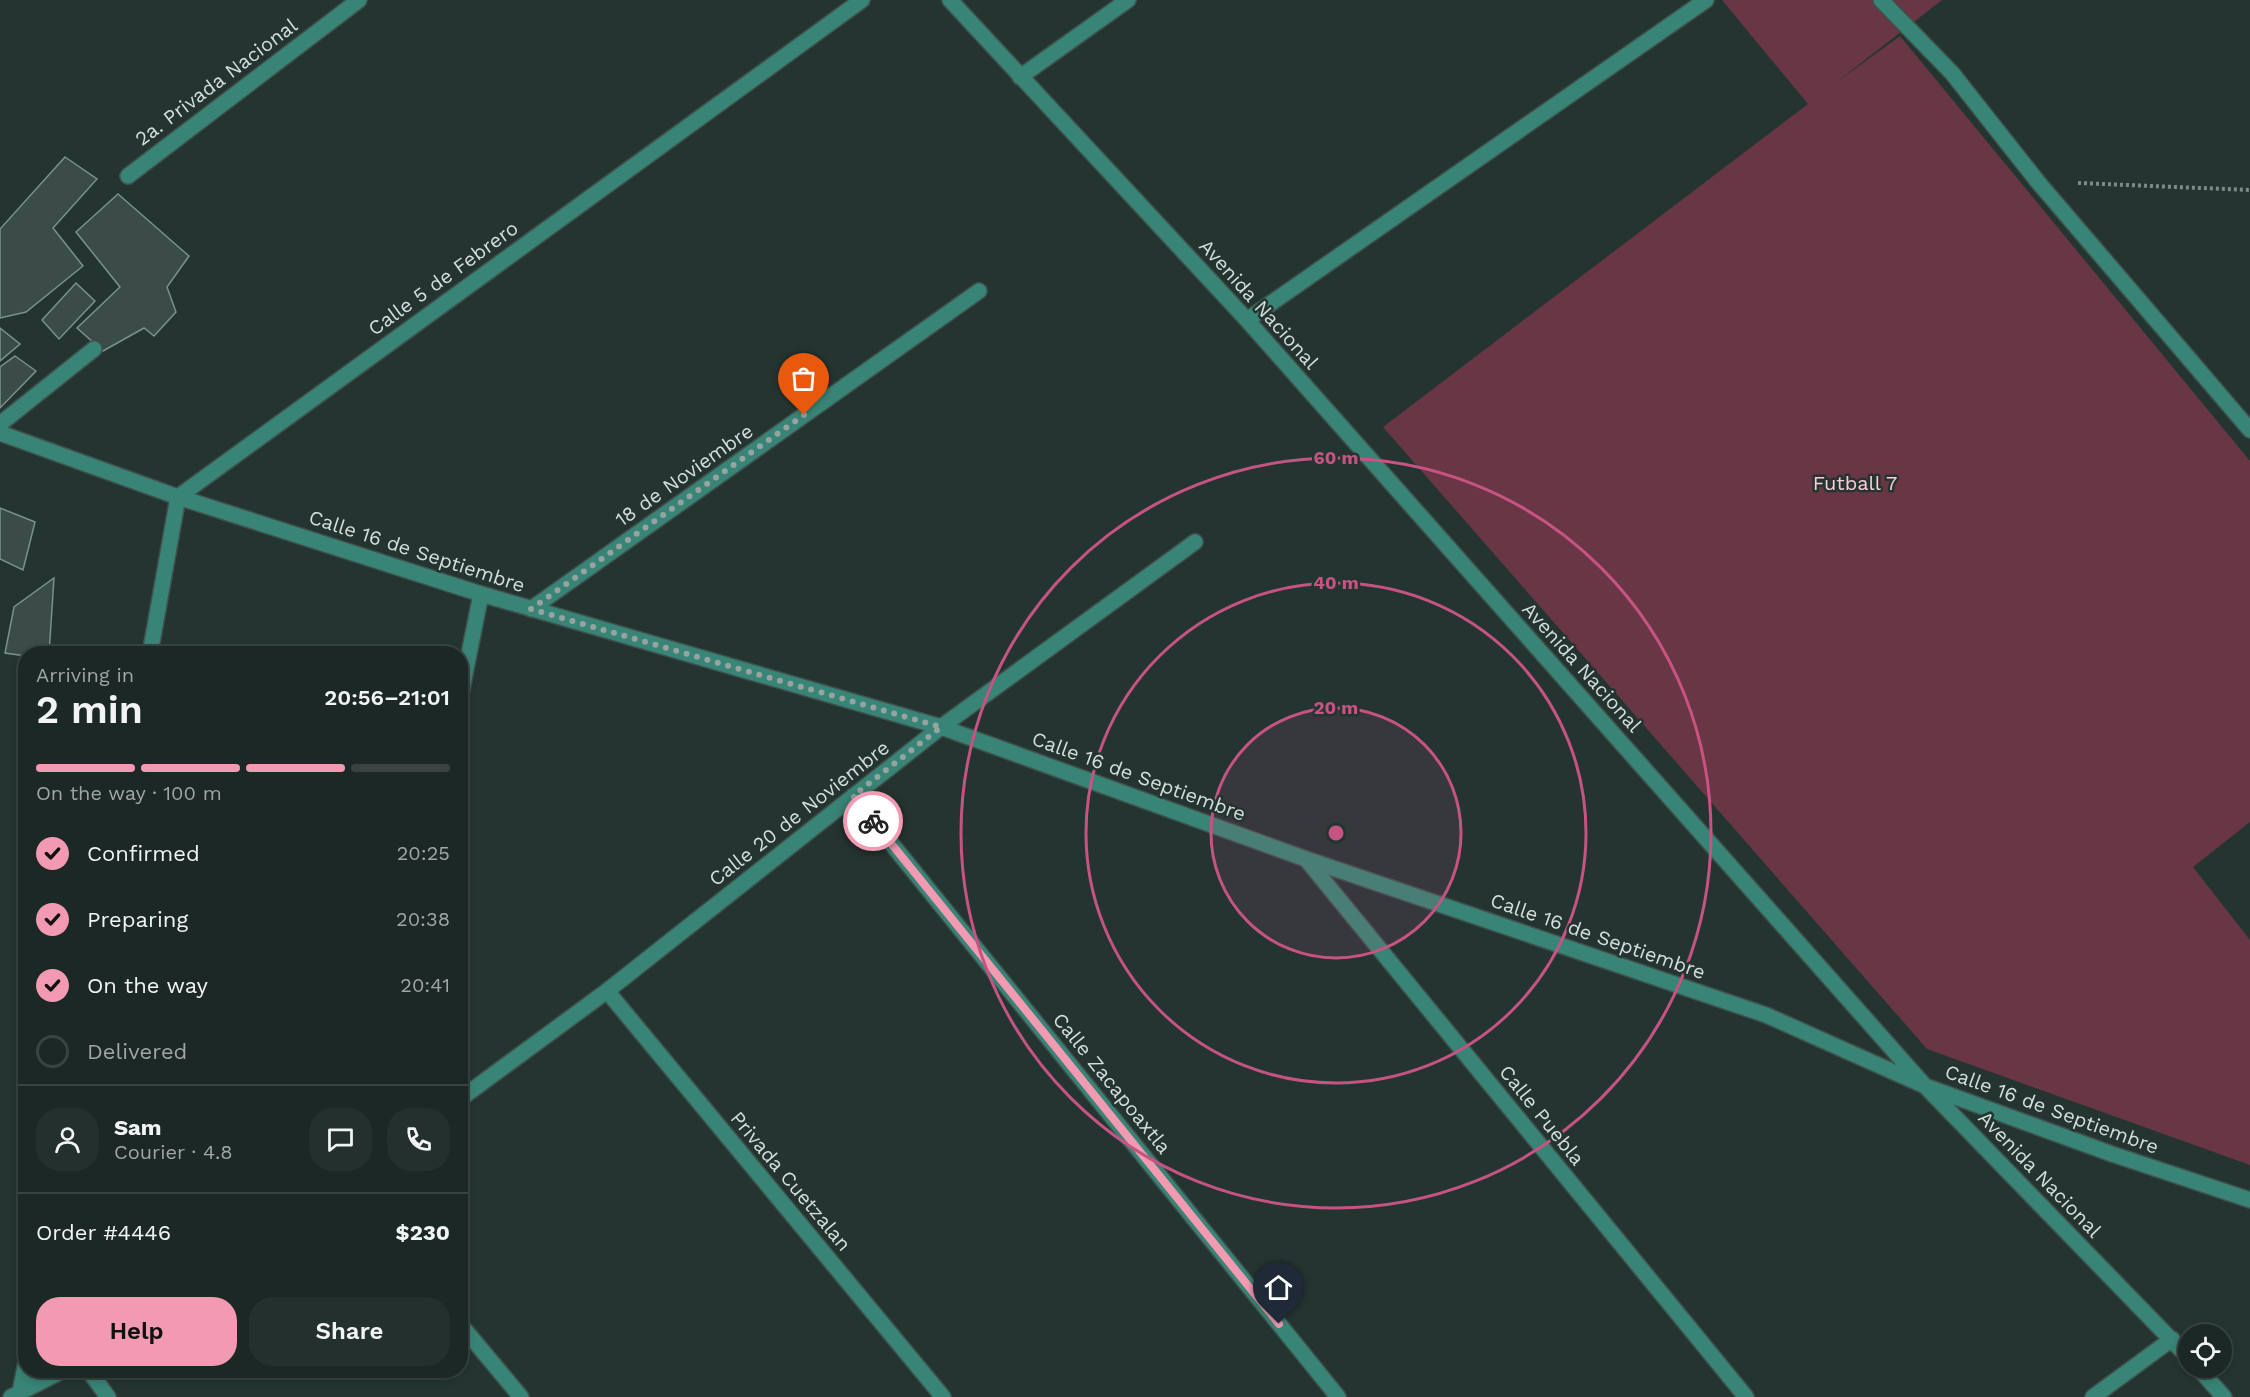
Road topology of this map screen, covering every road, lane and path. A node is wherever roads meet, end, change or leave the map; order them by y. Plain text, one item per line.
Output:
1 (359, 0) edge
2 (862, 0) edge
3 (950, 0) edge
4 (1128, 0) edge
5 (1706, 0) edge
6 (1881, 0) edge
7 (1020, 76) junction
8 (128, 176) dead end
9 (2038, 182) junction
10 (2250, 190) edge
11 (979, 291) dead end
12 (1246, 320) junction
13 (94, 349) dead end
14 (0, 424) edge
15 (2250, 430) edge
16 (0, 433) edge
17 (178, 497) junction
18 (1195, 542) dead end
19 (481, 594) junction
20 (531, 609) junction
21 (151, 646) edge
22 (468, 659) edge
23 (941, 727) junction
24 (853, 796) junction
25 (1306, 859) junction
26 (608, 991) junction
27 (1925, 1086) junction
28 (468, 1093) edge
29 (2250, 1200) edge
30 (468, 1334) edge
31 (2172, 1339) junction
32 (2178, 1346) edge
33 (21, 1378) edge
34 (48, 1378) edge
35 (94, 1378) edge
36 (2207, 1378) edge
37 (15, 1395) edge
38 (108, 1397) edge
39 (521, 1397) edge
40 (943, 1397) edge
41 (1338, 1397) edge
42 (1746, 1397) edge
43 (2093, 1397) edge
44 (2224, 1397) edge

1 - 8 street, 2a. Privada Nacional
2 - 17 street, Calle 5 de Febrero
3 - 7 street, Avenida Nacional
4 - 7 street
5 - 12 street
6 - 9 street
7 - 12 street, Avenida Nacional
9 - 10 path
9 - 15 street
11 - 20 street, 18 de Noviembre
12 - 27 street, Avenida Nacional
13 - 14 street
16 - 17 street, Calle 16 de Septiembre
17 - 19 street, Calle 16 de Septiembre
17 - 21 street
18 - 23 street, Calle 20 de Noviembre
19 - 20 street, Calle 16 de Septiembre
19 - 22 street
20 - 23 street, Calle 16 de Septiembre
23 - 24 street, Calle 20 de Noviembre
23 - 25 street, Calle 16 de Septiembre
24 - 26 street, Calle 20 de Noviembre
24 - 41 street, Calle Zacapoaxtla
25 - 27 street, Calle 16 de Septiembre
25 - 42 street, Calle Puebla
26 - 28 street, Calle 20 de Noviembre
26 - 40 street, Privada Cuetzalan
27 - 29 street, Calle 16 de Septiembre
27 - 31 street, Avenida Nacional
30 - 39 street
31 - 32 street, Avenida Nacional
31 - 43 street
33 - 37 street
34 - 37 street
35 - 38 street
36 - 44 street

